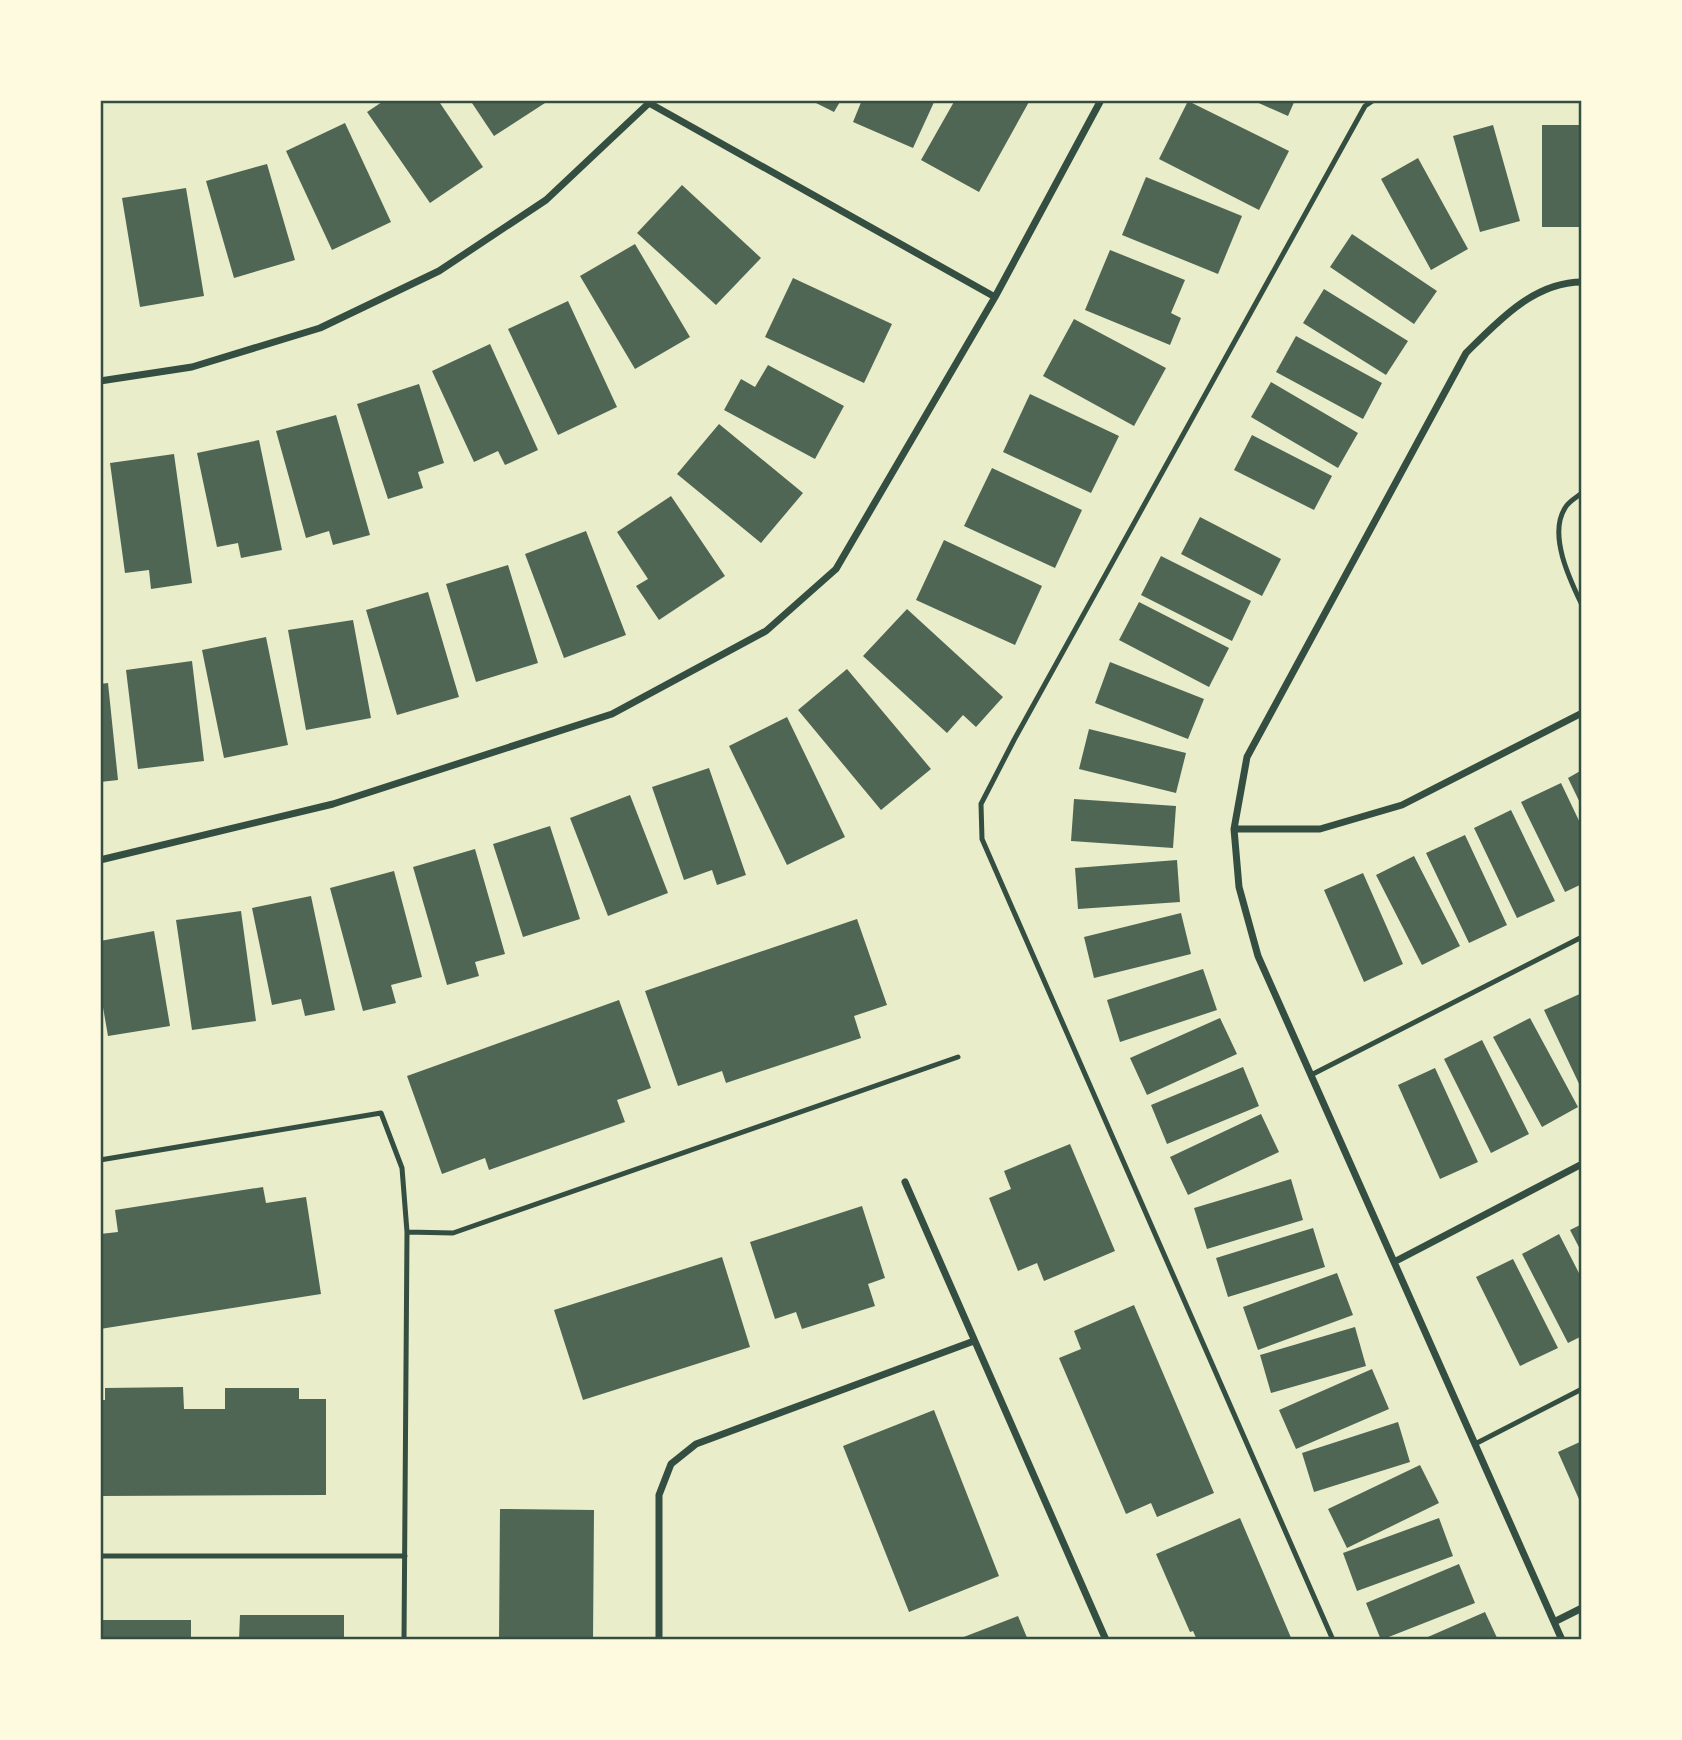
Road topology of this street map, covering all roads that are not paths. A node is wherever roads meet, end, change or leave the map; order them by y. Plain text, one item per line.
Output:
1 (1101, 100) edge
2 (1374, 100) edge
3 (1582, 282) edge
4 (995, 297) junction
5 (100, 381) edge
6 (1582, 493) edge
7 (1582, 606) edge
8 (1582, 713) edge
9 (1234, 830) junction
10 (100, 860) edge
11 (1582, 937) edge
12 (958, 1057) dead end
13 (1311, 1075) junction
14 (100, 1160) edge
15 (1582, 1164) edge
16 (905, 1182) dead end
17 (407, 1232) junction
18 (1394, 1262) junction
19 (974, 1341) junction
20 (1582, 1389) edge
21 (1475, 1444) junction
22 (100, 1556) edge
23 (405, 1556) junction
24 (1582, 1608) edge
25 (1554, 1622) junction
26 (404, 1640) edge
27 (659, 1640) edge
28 (1106, 1640) edge
29 (1333, 1640) edge
30 (1562, 1640) edge

1 - 4 street
2 - 29 lane
3 - 9 street
4 - 5 street
4 - 10 street
6 - 7 lane
8 - 9 street
9 - 13 street
11 - 13 lane
12 - 17 lane
13 - 18 street
14 - 17 lane
15 - 18 street
16 - 19 street
17 - 23 lane
18 - 21 street
19 - 27 street
19 - 28 street
20 - 21 lane
21 - 25 street
22 - 23 lane
23 - 26 lane
24 - 25 street
25 - 30 street

